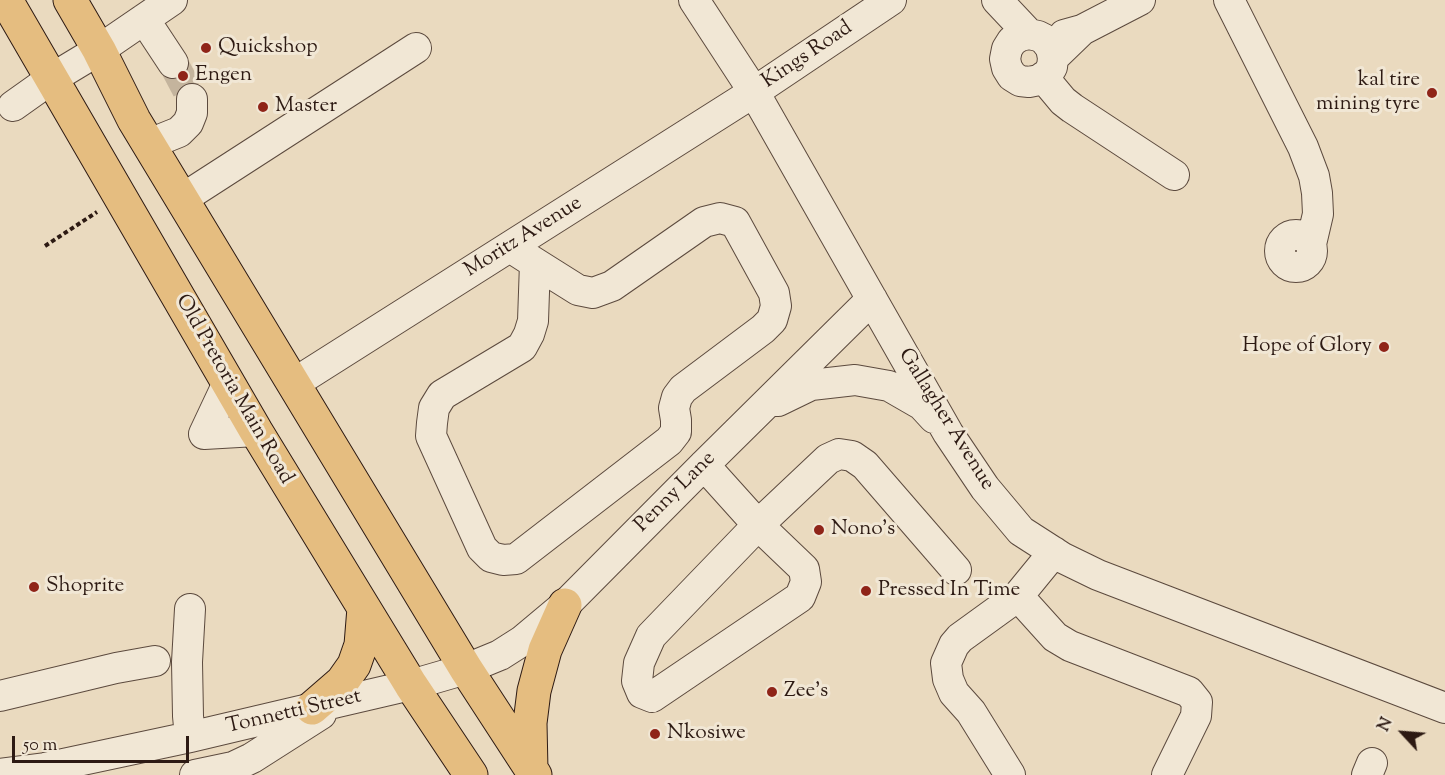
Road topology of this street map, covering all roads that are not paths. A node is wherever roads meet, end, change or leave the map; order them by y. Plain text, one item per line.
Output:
1 (6, 0) edge
2 (70, 0) edge
3 (172, 0) edge
4 (694, 0) edge
5 (891, 0) edge
6 (1140, 0) edge
7 (1210, 0) edge
8 (1000, 4) edge
9 (1234, 12) edge
10 (144, 19) junction
11 (416, 48) dead end
12 (99, 50) junction
13 (1035, 52) junction
14 (173, 63) tunnel mouth
15 (51, 79) junction
16 (754, 92) junction
17 (192, 99) tunnel mouth
18 (13, 106) dead end
19 (149, 144) junction
20 (1174, 175) dead end
21 (182, 199) junction
22 (1305, 240) dead end
23 (510, 247) junction
24 (535, 263) junction
25 (872, 299) junction
26 (228, 383) junction
27 (293, 384) junction
28 (759, 410) junction
29 (256, 431) junction
30 (948, 433) junction
31 (704, 465) junction
32 (758, 525) junction
33 (1054, 552) junction
34 (956, 570) dead end
35 (1018, 596) junction
36 (565, 605) junction
37 (364, 608) junction
38 (190, 609) dead end
39 (466, 669) junction
40 (411, 685) junction
41 (0, 696) edge
42 (325, 705) junction
43 (1445, 708) edge
44 (189, 727) junction
45 (533, 772) edge
46 (11, 774) edge
47 (195, 775) edge
48 (471, 775) edge
49 (1010, 775) edge
50 (1167, 775) edge

1 - 15 main road, Old Pretoria Main Road
2 - 12 main road
3 - 10 street
4 - 16 street, Gallagher Avenue
5 - 16 street, Kings Road
6 - 13 street
7 - 9 street
8 - 13 street
9 - 22 street
10 - 12 street
10 - 14 street
11 - 21 street
12 - 15 street
12 - 19 main road
13 - 20 street
15 - 18 street
15 - 26 main road, Old Pretoria Main Road
16 - 23 street, Moritz Avenue
16 - 25 street, Gallagher Avenue
17 - 19 street
19 - 21 main road
21 - 27 main road
23 - 24 street
23 - 27 street, Moritz Avenue
24 - 24 street
25 - 28 street, Penny Lane
25 - 30 street, Gallagher Avenue
26 - 29 main road, Old Pretoria Main Road
26 - 29 street
27 - 39 main road
28 - 30 street
28 - 31 street, Penny Lane
29 - 37 main road, Old Pretoria Main Road
30 - 33 street, Gallagher Avenue
31 - 32 street
31 - 36 street, Penny Lane
32 - 32 street
32 - 34 street
33 - 35 street
33 - 43 street, Gallagher Avenue
35 - 49 street
35 - 50 street
36 - 39 street, Penny Lane
36 - 45 main road
37 - 40 main road, Old Pretoria Main Road
37 - 42 main road
38 - 44 street
39 - 40 street, Tonnetti Street
39 - 45 main road
40 - 42 street, Tonnetti Street
40 - 48 main road, Old Pretoria Main Road
41 - 44 street
42 - 44 street, Tonnetti Street
42 - 47 street
44 - 46 street, Tonnetti Street

